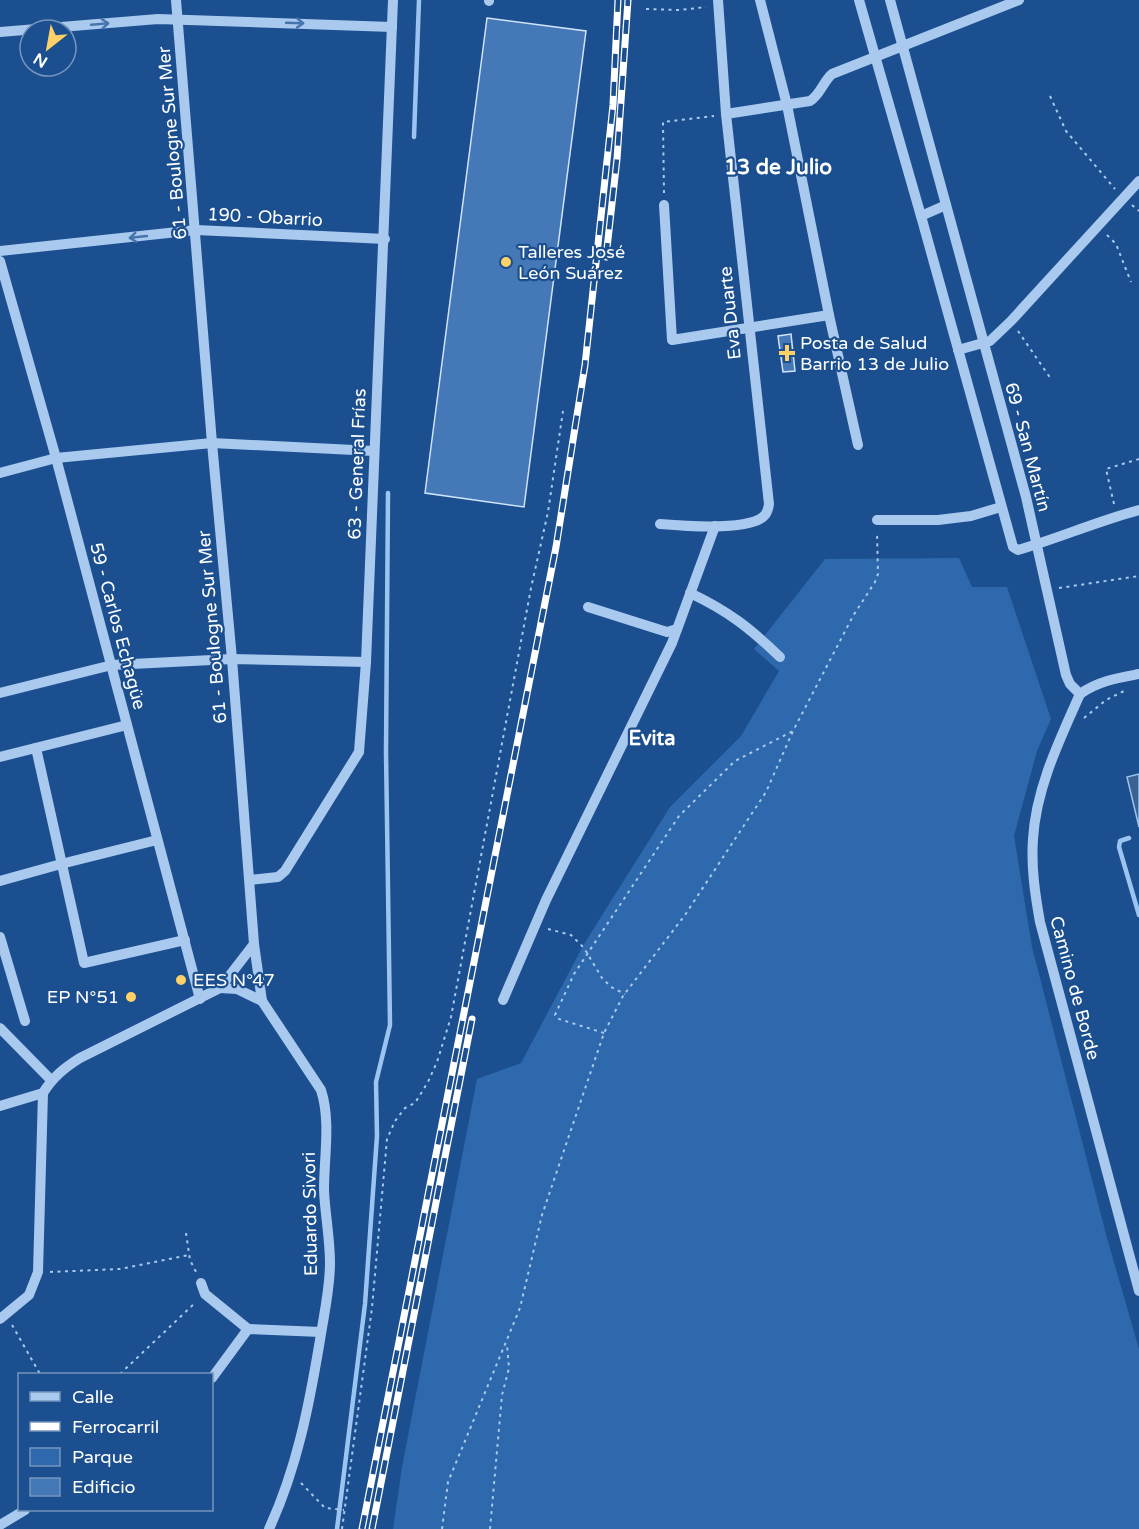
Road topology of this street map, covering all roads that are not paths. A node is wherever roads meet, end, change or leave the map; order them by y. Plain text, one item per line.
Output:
1 (176, 0) edge
2 (393, 0) edge
3 (760, 0) edge
4 (859, 0) edge
5 (890, 0) edge
6 (1019, 0) edge
7 (718, 3) edge
8 (177, 19) junction
9 (392, 27) junction
10 (0, 32) edge
11 (902, 45) junction
12 (875, 57) junction
13 (787, 105) junction
14 (726, 114) junction
15 (1139, 181) edge
16 (946, 205) junction
17 (664, 206) road end
18 (921, 216) junction
19 (196, 231) junction
20 (385, 239) junction
21 (0, 251) edge
22 (0, 261) edge
23 (828, 315) junction
24 (748, 328) junction
25 (984, 344) junction
26 (958, 350) junction
27 (212, 443) junction
28 (858, 446) dead end
29 (374, 451) junction
30 (56, 458) junction
31 (0, 473) edge
32 (1001, 507) junction
33 (1139, 510) edge
34 (877, 520) road end
35 (660, 524) dead end
36 (714, 526) junction
37 (1036, 545) junction
38 (690, 593) junction
39 (588, 607) dead end
40 (677, 629) junction
41 (780, 657) dead end
42 (232, 659) junction
43 (366, 662) junction
44 (112, 665) junction
45 (1139, 674) edge
46 (0, 693) edge
47 (1080, 694) junction
48 (128, 725) junction
49 (36, 748) junction
50 (0, 757) edge
51 (157, 840) junction
52 (61, 864) junction
53 (250, 880) junction
54 (0, 881) edge
55 (0, 937) edge
56 (185, 940) junction
57 (254, 944) junction
58 (220, 988) junction
59 (200, 999) junction
60 (503, 1000) dead end
61 (262, 1001) junction
62 (25, 1021) dead end
63 (0, 1028) edge
64 (51, 1080) junction
65 (43, 1093) junction
66 (0, 1106) edge
67 (203, 1288) road end
68 (1139, 1291) edge
69 (3, 1317) edge
70 (248, 1329) junction
71 (321, 1332) junction
72 (213, 1377) edge
73 (22, 1511) edge
74 (0, 1525) edge
75 (268, 1529) edge

1 - 8 street, 61 - Boulogne Sur Mer
2 - 9 street, 63 - General Frías
3 - 13 street
4 - 12 street
5 - 11 street, 69 - San Martín
6 - 11 street
7 - 14 street, Eva Duarte
8 -> 9 street
10 -> 8 street
8 - 19 street, 61 - Boulogne Sur Mer
9 - 20 street, 63 - General Frías
11 - 12 street
11 - 16 street, 69 - San Martín
12 - 13 street
12 - 18 street
13 - 14 street
13 - 23 street
14 - 24 street, Eva Duarte
15 - 25 street
16 - 18 street
16 - 25 street, 69 - San Martín
17 - 24 street
18 - 26 street
19 - 20 street, 190 - Obarrio
19 -> 21 street, 190 - Obarrio
19 - 27 street, 61 - Boulogne Sur Mer
20 - 29 street, 63 - General Frías
22 - 30 street, 59 - Carlos Echagüe
23 - 24 street
23 - 28 street
24 - 36 street, Eva Duarte
25 - 26 street
25 - 37 street, 69 - San Martín
26 - 32 street
27 - 29 street
27 - 30 street
27 - 42 street, 61 - Boulogne Sur Mer
29 - 43 street, 63 - General Frías
30 - 31 street
30 - 44 street, 59 - Carlos Echagüe
32 - 34 street
32 - 37 street
33 - 37 street
35 - 36 street, Eva Duarte
36 - 38 street
37 - 47 street, 69 - San Martín
38 - 40 street
38 - 41 street
39 - 40 street
40 - 60 street
42 - 43 street
42 - 44 street
42 - 53 street, 61 - Boulogne Sur Mer
43 - 53 street, 63 - General Frías
44 - 46 street
44 - 48 street, 59 - Carlos Echagüe
45 - 47 street
47 - 68 street, Camino de Borde
48 - 49 street
48 - 51 street, 59 - Carlos Echagüe
49 - 50 street
49 - 52 street
51 - 52 street
51 - 56 street, 59 - Carlos Echagüe
52 - 54 street
52 - 56 street
53 - 57 street, 61 - Boulogne Sur Mer
55 - 62 street
56 - 59 street, 59 - Carlos Echagüe
57 - 58 street
57 - 61 street, Eduardo Sivori
58 - 59 street
58 - 61 street
59 - 64 street
61 - 71 street, Eduardo Sivori
63 - 64 street
64 - 65 street
65 - 66 street
65 - 69 street
67 - 70 street
70 - 71 street
70 - 72 street
71 - 75 street, Eduardo Sivori
73 - 74 street

